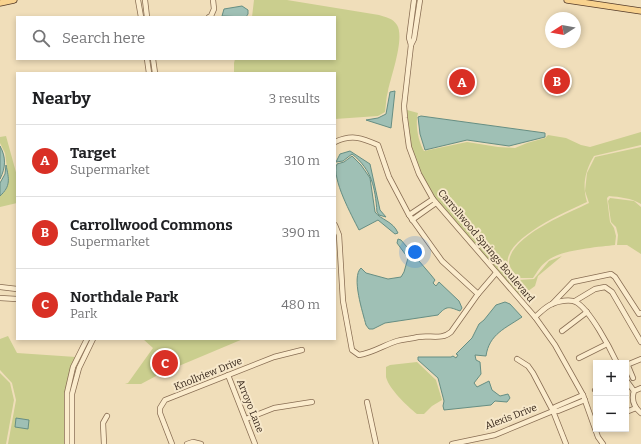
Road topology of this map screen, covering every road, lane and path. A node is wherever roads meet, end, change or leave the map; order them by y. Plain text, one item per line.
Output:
1 (14, 0) edge
2 (138, 0) edge
3 (145, 0) edge
4 (213, 0) edge
5 (414, 0) edge
6 (420, 0) edge
7 (566, 0) edge
8 (0, 3) edge
9 (641, 11) edge
10 (141, 16) edge
11 (144, 16) edge
12 (147, 16) edge
13 (211, 16) edge
14 (411, 45) junction
15 (147, 60) edge
16 (153, 60) edge
17 (149, 72) edge
18 (155, 72) edge
19 (336, 142) edge
20 (434, 201) junction
21 (409, 215) junction
22 (412, 220) junction
23 (336, 228) edge
24 (496, 273) junction
25 (0, 287) edge
26 (16, 289) edge
27 (478, 294) junction
28 (0, 298) edge
29 (16, 299) edge
30 (575, 301) junction
31 (551, 304) junction
32 (587, 312) junction
33 (641, 313) edge
34 (535, 317) junction
35 (562, 330) dead end
36 (86, 340) edge
37 (93, 340) edge
38 (641, 342) edge
39 (607, 344) junction
40 (302, 350) dead end
41 (579, 358) dead end
42 (517, 359) dead end
43 (641, 359) edge
44 (615, 360) edge
45 (73, 367) junction
46 (79, 368) junction
47 (228, 375) junction
48 (633, 378) dead end
49 (629, 384) edge
50 (641, 388) edge
51 (634, 391) junction
52 (584, 398) junction
53 (312, 402) dead end
54 (367, 402) dead end
55 (636, 408) junction
56 (553, 411) junction
57 (629, 411) edge
58 (641, 413) edge
59 (107, 416) dead end
60 (246, 419) junction
61 (67, 444) edge
62 (72, 444) edge
63 (104, 444) edge
64 (172, 444) edge
65 (187, 444) edge
66 (201, 444) edge
67 (256, 444) edge
68 (376, 444) edge
69 (452, 444) edge
70 (566, 444) edge
71 (603, 444) edge

1 - 8 main road
2 - 10 street
2 - 11 street
3 - 12 street
4 - 13 street
5 - 14 street, Carrollwood Springs Boulevard
6 - 14 street, Carrollwood Springs Boulevard
7 - 9 main road
14 - 20 street, Carrollwood Springs Boulevard
15 - 17 street
16 - 18 street
19 - 21 street
20 - 21 street
20 - 22 street
20 - 24 street, Carrollwood Springs Boulevard
21 - 22 street
22 - 27 street
23 - 27 street
24 - 27 street
24 - 34 street, Carrollwood Springs Boulevard
25 - 26 street
28 - 29 street
30 - 31 street
30 - 32 street
30 - 38 street
31 - 33 street
31 - 34 street
32 - 35 street
32 - 39 street
34 - 52 street, Carrollwood Springs Boulevard
36 - 45 street
37 - 46 street
39 - 41 street
39 - 44 street
40 - 47 street, Knollview Drive
42 - 56 street
43 - 48 street
45 - 46 street
45 - 61 street
46 - 62 street
47 - 60 street, Arroyo Lane
47 - 64 street, Knollview Drive
49 - 51 street
50 - 51 street
51 - 55 street
52 - 56 street, Alexis Drive
52 - 71 street, Carrollwood Springs Boulevard
53 - 60 street
54 - 68 street
55 - 57 street
55 - 58 street
56 - 69 street, Alexis Drive
56 - 70 street
59 - 63 street
60 - 67 street, Arroyo Lane
65 - 66 street

